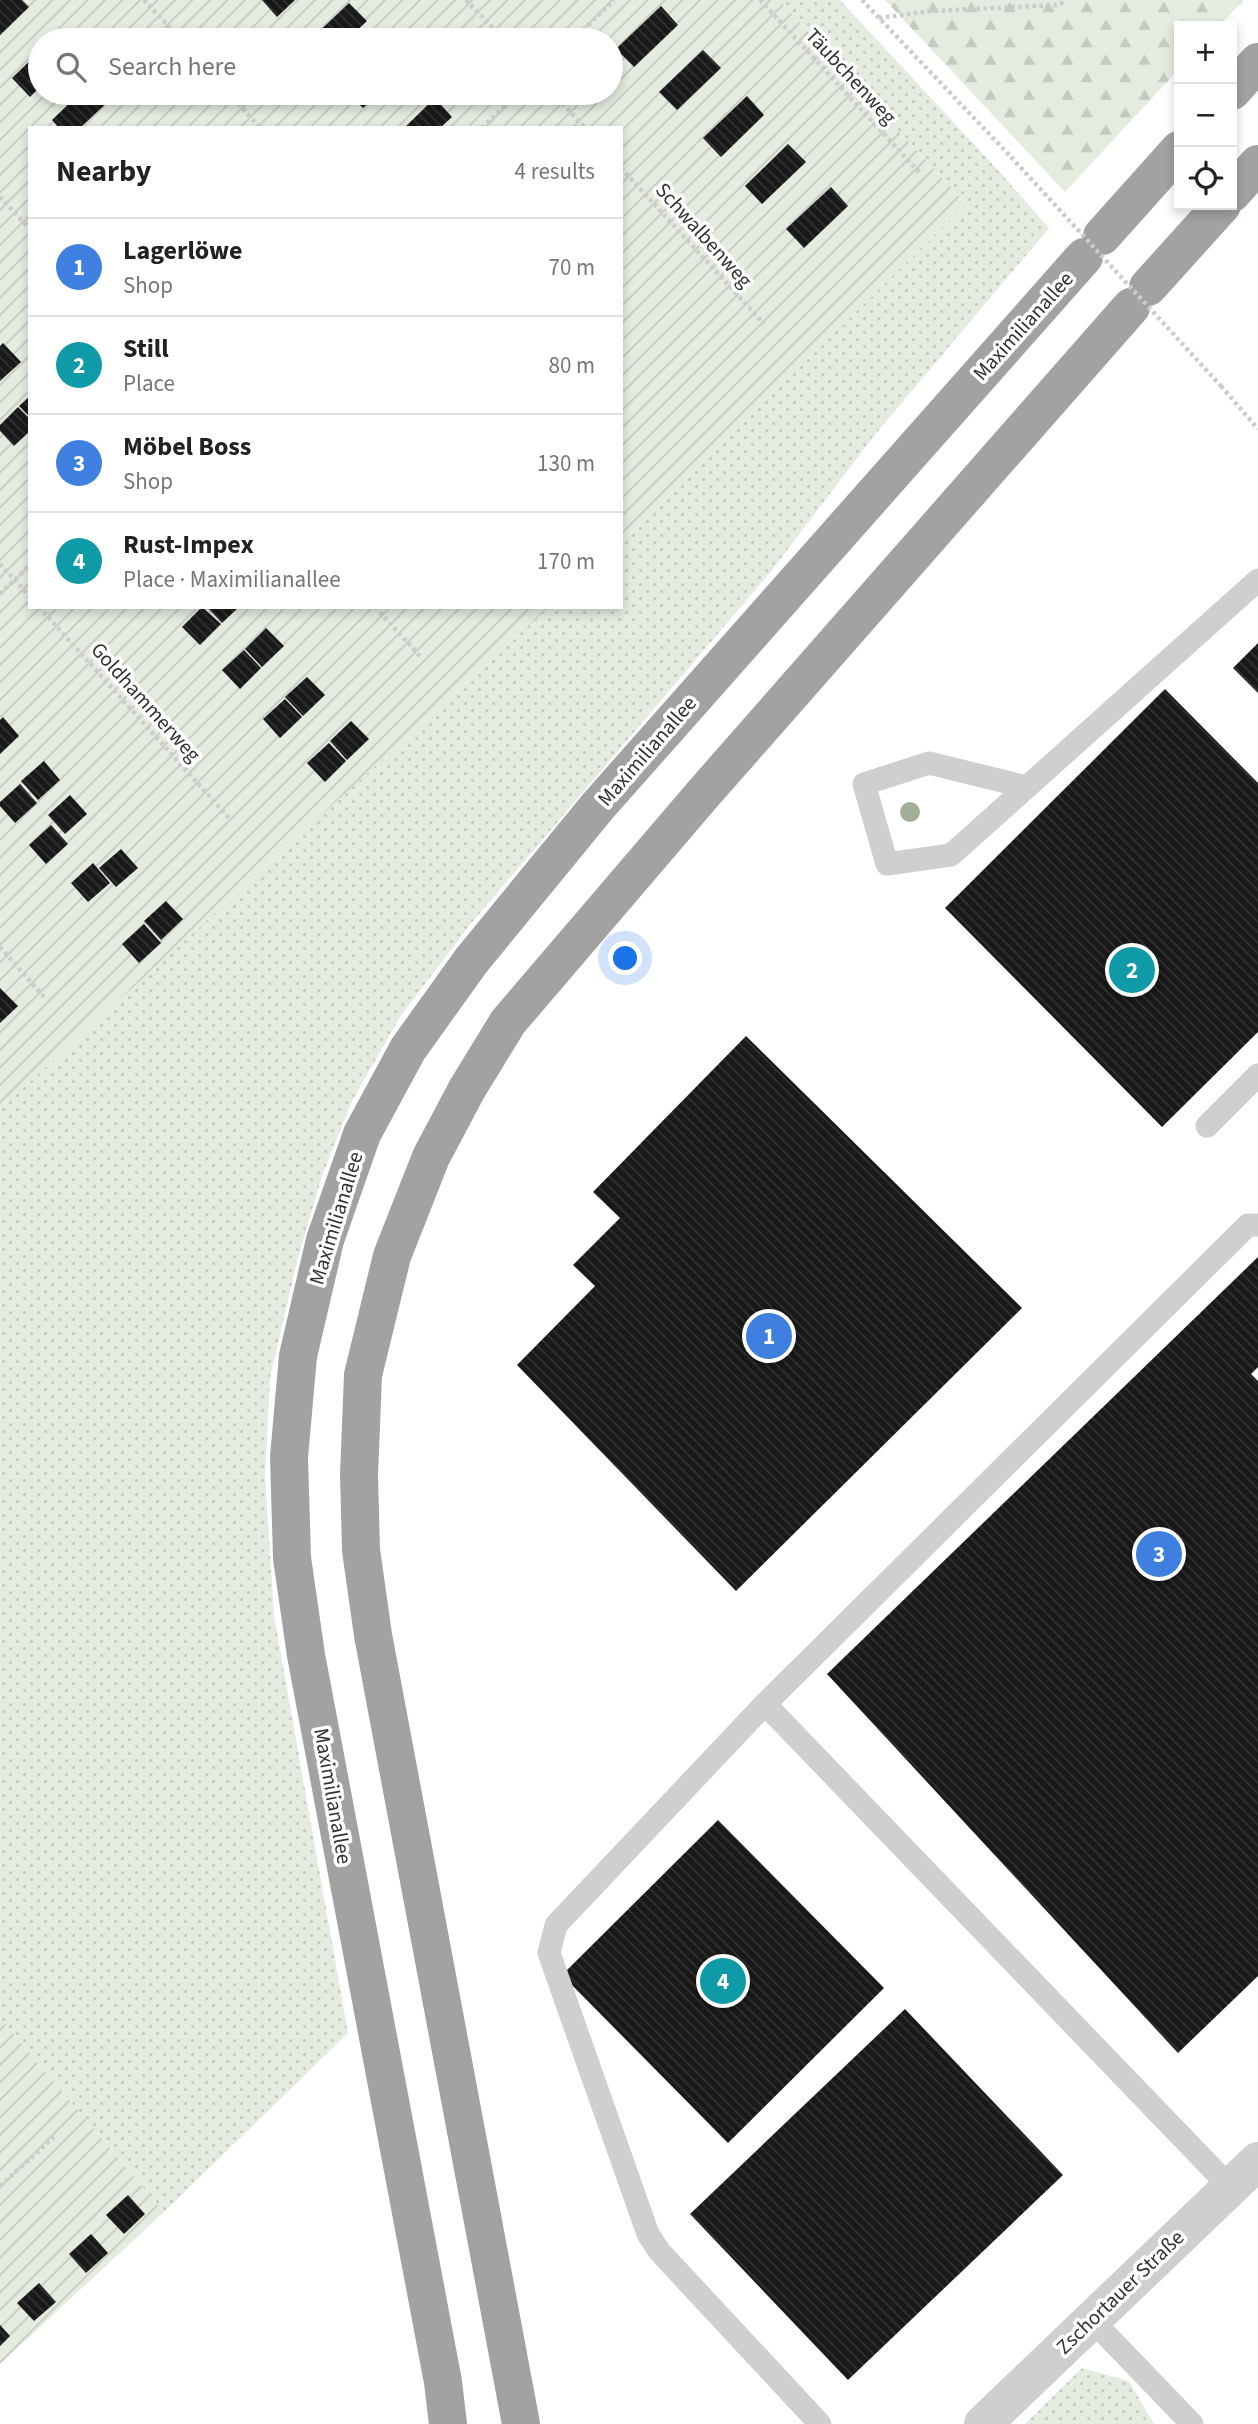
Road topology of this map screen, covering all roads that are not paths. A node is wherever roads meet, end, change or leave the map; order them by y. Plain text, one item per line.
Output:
1 (1258, 62) edge
2 (1237, 85) edge
3 (1174, 156) edge
4 (1258, 164) edge
5 (1237, 187) edge
6 (1218, 210) edge
7 (1258, 580) edge
8 (1027, 787) junction
9 (1258, 1075) edge
10 (1207, 1126) dead end
11 (1258, 1224) edge
12 (765, 1704) junction
13 (1258, 2161) edge
14 (1231, 2188) junction
15 (1091, 2319) junction
16 (449, 2424) edge
17 (521, 2424) edge
18 (820, 2424) edge
19 (983, 2424) edge
20 (1192, 2424) edge

1 - 2 highway
3 - 16 highway, Maximilianallee
4 - 5 highway
6 - 17 highway
7 - 8 lane
8 - 8 lane
9 - 10 lane
11 - 12 lane
12 - 14 lane
12 - 18 lane
13 - 14 street, Zschortauer Straße
14 - 15 street, Zschortauer Straße
15 - 19 street, Zschortauer Straße
15 - 20 lane

